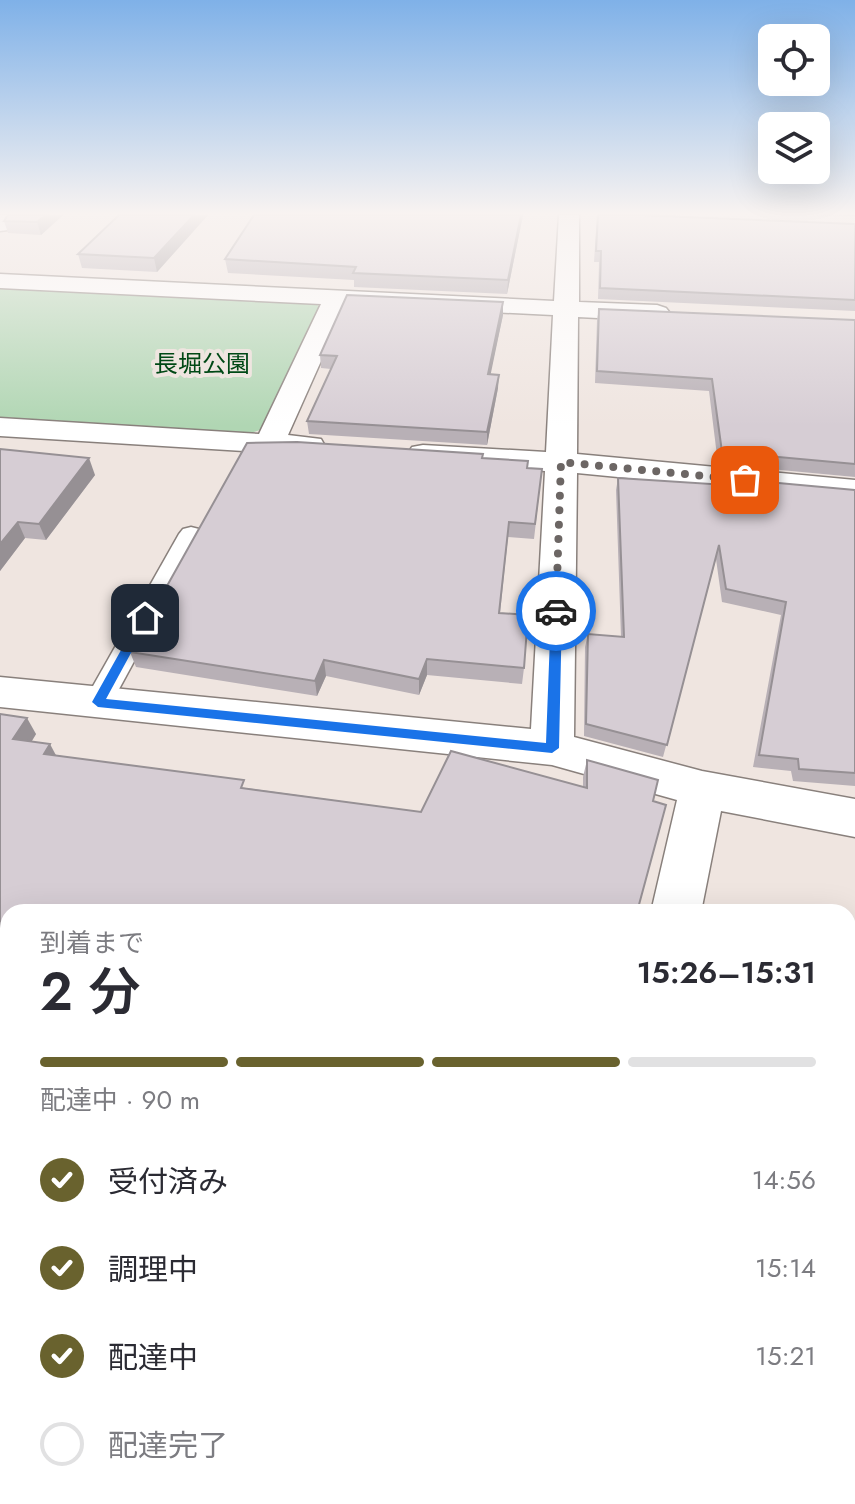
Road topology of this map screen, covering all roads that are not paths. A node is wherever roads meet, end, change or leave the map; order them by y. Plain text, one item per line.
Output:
1 (88, 285) edge
2 (567, 285) edge
3 (337, 297) junction
4 (566, 309) junction
5 (687, 315) edge
6 (0, 427) edge
7 (269, 444) junction
8 (346, 449) edge
9 (392, 452) edge
10 (561, 462) junction
11 (855, 490) edge
12 (191, 534) dead end
13 (0, 692) edge
14 (98, 702) junction
15 (552, 748) junction
16 (702, 789) junction
17 (855, 818) edge
18 (678, 904) edge

1 - 3 street
2 - 4 street
3 - 4 street
3 - 7 street
4 - 5 street
4 - 10 street
6 - 7 street
7 - 8 street
9 - 10 street
10 - 11 street
10 - 15 street
12 - 14 lane
13 - 14 street
14 - 15 street
15 - 16 street
16 - 17 street
16 - 18 street

